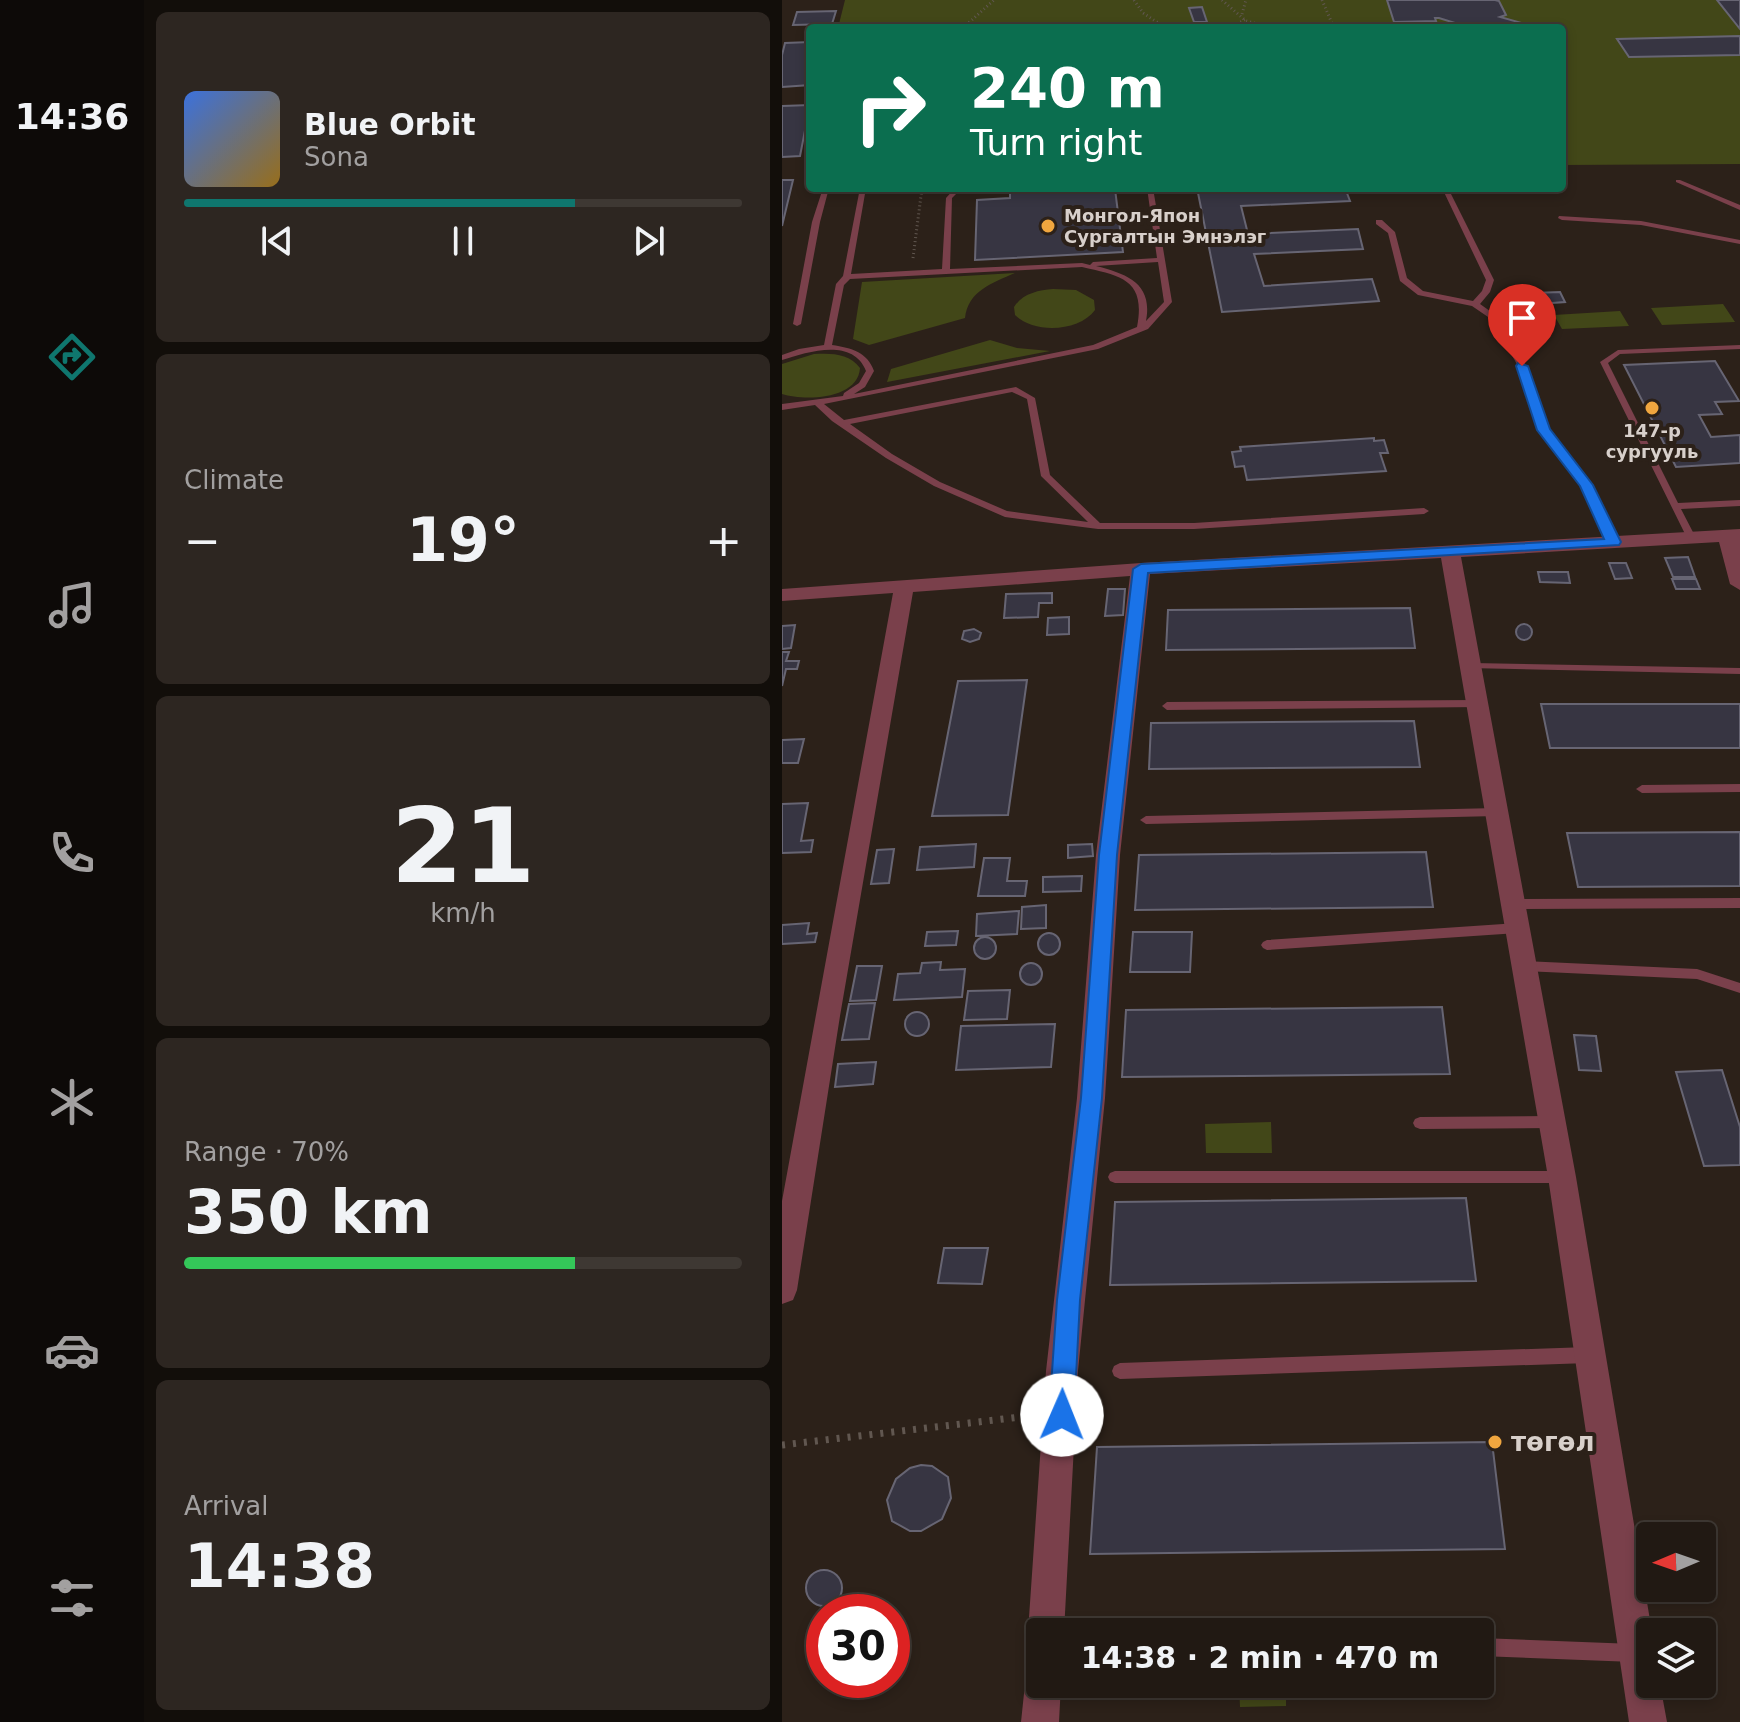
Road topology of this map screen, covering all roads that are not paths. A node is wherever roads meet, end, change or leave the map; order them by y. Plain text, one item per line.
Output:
1 (1678, 181) dead end
2 (825, 192) edge
3 (862, 192) edge
4 (955, 192) edge
5 (1151, 192) edge
6 (1447, 192) edge
7 (1740, 208) edge
8 (1562, 218) dead end
9 (1379, 222) dead end
10 (1740, 242) edge
11 (1161, 260) junction
12 (1082, 265) junction
13 (946, 271) junction
14 (847, 277) junction
15 (1475, 304) junction
16 (797, 324) dead end
17 (1141, 328) junction
18 (828, 347) junction
19 (1740, 347) edge
20 (782, 358) edge
21 (841, 399) junction
22 (817, 402) junction
23 (782, 407) edge
24 (843, 423) junction
25 (1740, 503) edge
26 (1675, 506) junction
27 (1424, 511) dead end
28 (1098, 526) junction
29 (1733, 536) edge
30 (1691, 538) junction
31 (1613, 542) junction
32 (1450, 552) junction
33 (1141, 569) junction
34 (1740, 584) edge
35 (904, 586) junction
36 (782, 595) edge
37 (1472, 666) junction
38 (1740, 671) edge
39 (1478, 704) junction
40 (1167, 706) dead end
41 (1740, 788) edge
42 (1642, 789) dead end
43 (1497, 812) junction
44 (1146, 820) dead end
45 (1740, 903) edge
46 (1516, 916) junction
47 (1267, 945) dead end
48 (1524, 966) junction
49 (1740, 988) edge
50 (1552, 1122) junction
51 (1420, 1123) dead end
52 (1115, 1177) dead end
53 (1562, 1177) junction
54 (782, 1290) edge
55 (1590, 1355) junction
56 (1120, 1371) dead end
57 (1047, 1618) edge
58 (1636, 1647) edge
59 (1494, 1648) edge
60 (1636, 1653) edge
61 (1042, 1698) edge
62 (1644, 1698) edge
63 (1040, 1722) edge
64 (1648, 1722) edge

1 - 7 lane
2 - 16 lane
3 - 14 lane
4 - 13 lane
5 - 11 lane
6 - 15 lane
8 - 10 lane
9 - 15 lane
11 - 12 lane
11 - 17 lane
12 - 13 lane
12 - 17 lane
13 - 14 lane
14 - 18 lane
15 - 31 lane
17 - 21 lane
18 - 20 lane
18 - 21 lane
19 - 26 lane
21 - 22 lane
22 - 23 lane
22 - 24 lane
24 - 28 lane
24 - 28 lane
25 - 26 lane
26 - 30 lane
27 - 28 lane
29 - 30 street
29 - 34 street
30 - 31 street
31 - 32 street
32 - 33 street
32 - 37 street
33 - 35 street
33 - 57 street
35 - 36 street
35 - 54 street
37 - 38 lane
37 - 39 street
39 - 40 lane
39 - 43 street
41 - 42 lane
43 - 44 lane
43 - 46 street
45 - 46 lane
46 - 47 lane
46 - 48 street
48 - 49 lane
48 - 50 street
50 - 51 lane
50 - 53 street
52 - 53 lane
53 - 55 street
55 - 56 lane
55 - 58 street
59 - 60 lane
61 - 63 street
62 - 64 street

